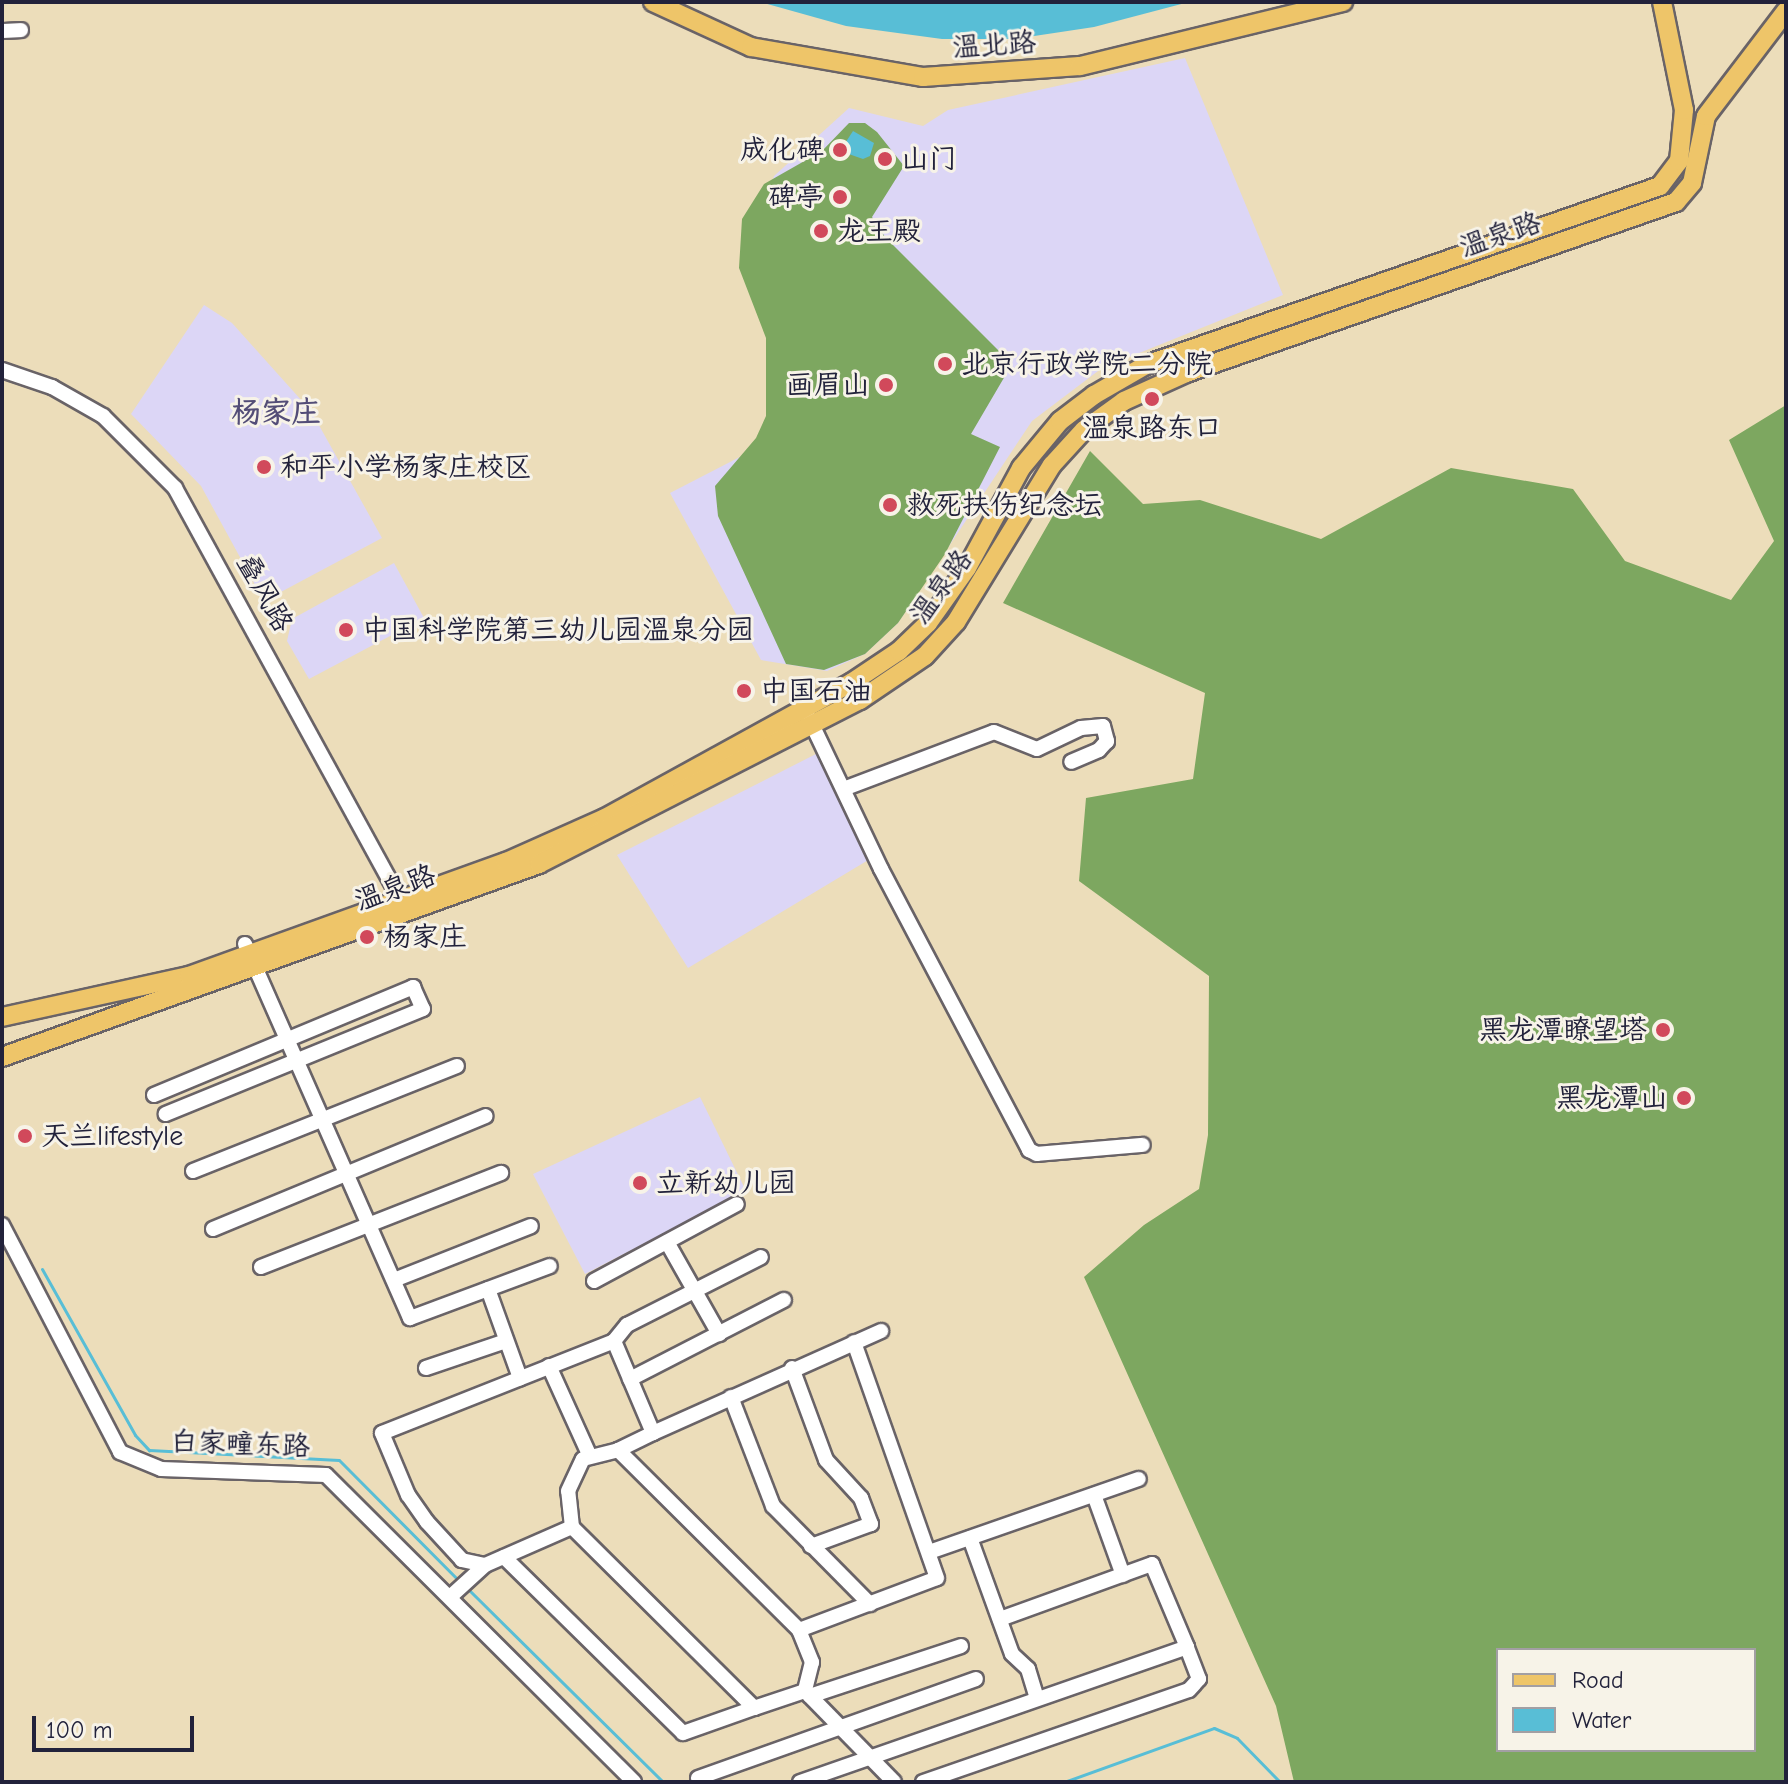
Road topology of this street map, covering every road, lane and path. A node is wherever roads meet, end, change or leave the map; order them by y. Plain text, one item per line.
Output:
1 (653, 2) edge
2 (1343, 2) edge
3 (1662, 2) edge
4 (1786, 11) edge
5 (21, 30) dead end
6 (2, 31) edge
7 (1646, 193) junction
8 (1654, 211) junction
9 (2, 370) edge
10 (809, 717) junction
11 (1071, 762) dead end
12 (846, 788) junction
13 (404, 907) junction
14 (250, 955) junction
15 (2, 1017) edge
16 (288, 1040) junction
17 (2, 1057) edge
18 (297, 1060) junction
19 (457, 1066) dead end
20 (154, 1095) dead end
21 (166, 1114) dead end
22 (486, 1116) dead end
23 (323, 1119) junction
24 (1143, 1145) dead end
25 (193, 1171) dead end
26 (347, 1173) junction
27 (501, 1173) dead end
28 (737, 1204) dead end
29 (2, 1225) edge
30 (369, 1225) junction
31 (531, 1226) dead end
32 (213, 1229) dead end
33 (667, 1242) junction
34 (761, 1257) dead end
35 (550, 1266) dead end
36 (261, 1267) dead end
37 (394, 1280) junction
38 (594, 1281) dead end
39 (488, 1289) junction
40 (694, 1291) junction
41 (784, 1300) dead end
42 (881, 1331) dead end
43 (719, 1334) junction
44 (506, 1341) junction
45 (614, 1341) junction
46 (854, 1342) junction
47 (549, 1366) junction
48 (426, 1368) dead end
49 (792, 1368) junction
50 (520, 1378) junction
51 (630, 1379) junction
52 (731, 1397) junction
53 (653, 1433) junction
54 (618, 1450) junction
55 (589, 1454) junction
56 (1139, 1479) dead end
57 (1094, 1495) junction
58 (572, 1527) junction
59 (970, 1538) junction
60 (811, 1546) junction
61 (929, 1552) junction
62 (504, 1557) junction
63 (485, 1565) junction
64 (1123, 1575) junction
65 (460, 1590) junction
66 (870, 1604) junction
67 (1000, 1619) junction
68 (799, 1630) junction
69 (961, 1646) dead end
70 (1187, 1647) junction
71 (976, 1679) dead end
72 (808, 1694) junction
73 (1037, 1698) junction
74 (754, 1708) junction
75 (839, 1726) junction
76 (868, 1755) junction
77 (698, 1778) dead end
78 (634, 1782) edge
79 (800, 1782) edge
80 (894, 1782) edge
81 (923, 1782) edge

1 - 2 main road, 温北路
3 - 7 main road, 温泉路
4 - 8 main road, 温泉路
5 - 6 street
7 - 8 main road
7 - 10 main road, 温泉路
8 - 10 main road, 温泉路
9 - 13 street, 叠风路
10 - 12 street
10 - 13 main road, 温泉路
11 - 12 street
12 - 24 street
13 - 14 main road, 温泉路
14 - 15 main road, 温泉路
14 - 16 street
14 - 17 main road, 温泉路
16 - 18 street
16 - 18 street
16 - 20 street
18 - 21 street
18 - 23 street
19 - 23 street
22 - 26 street
23 - 25 street
23 - 26 street
26 - 30 street
26 - 32 street
27 - 30 street
28 - 33 street
29 - 65 street, 白家疃东路
30 - 36 street
30 - 37 street
31 - 37 street
33 - 38 street
33 - 40 street
34 - 40 street
35 - 39 street
37 - 39 street
39 - 44 street
40 - 43 street
40 - 45 street
41 - 43 street
42 - 46 street
43 - 51 street
44 - 48 street
44 - 50 street
45 - 47 street
45 - 51 street
46 - 49 street
46 - 61 street
47 - 50 street
47 - 55 street
49 - 52 street
49 - 60 street
50 - 63 street
51 - 53 street
52 - 53 street
52 - 60 street
53 - 54 street
54 - 55 street
54 - 68 street
55 - 58 street
56 - 57 street
57 - 59 street
57 - 64 street
58 - 62 street
58 - 74 street
59 - 61 street
59 - 67 street
60 - 66 street
61 - 66 street
62 - 63 street
62 - 74 street
63 - 65 street
64 - 67 street
64 - 70 street
65 - 78 street, 白家疃东路
66 - 68 street
67 - 73 street
68 - 72 street
69 - 72 street
70 - 73 street
70 - 81 street
71 - 75 street
72 - 74 street
72 - 75 street
73 - 76 street
75 - 76 street
75 - 77 street
76 - 79 street
76 - 80 street

